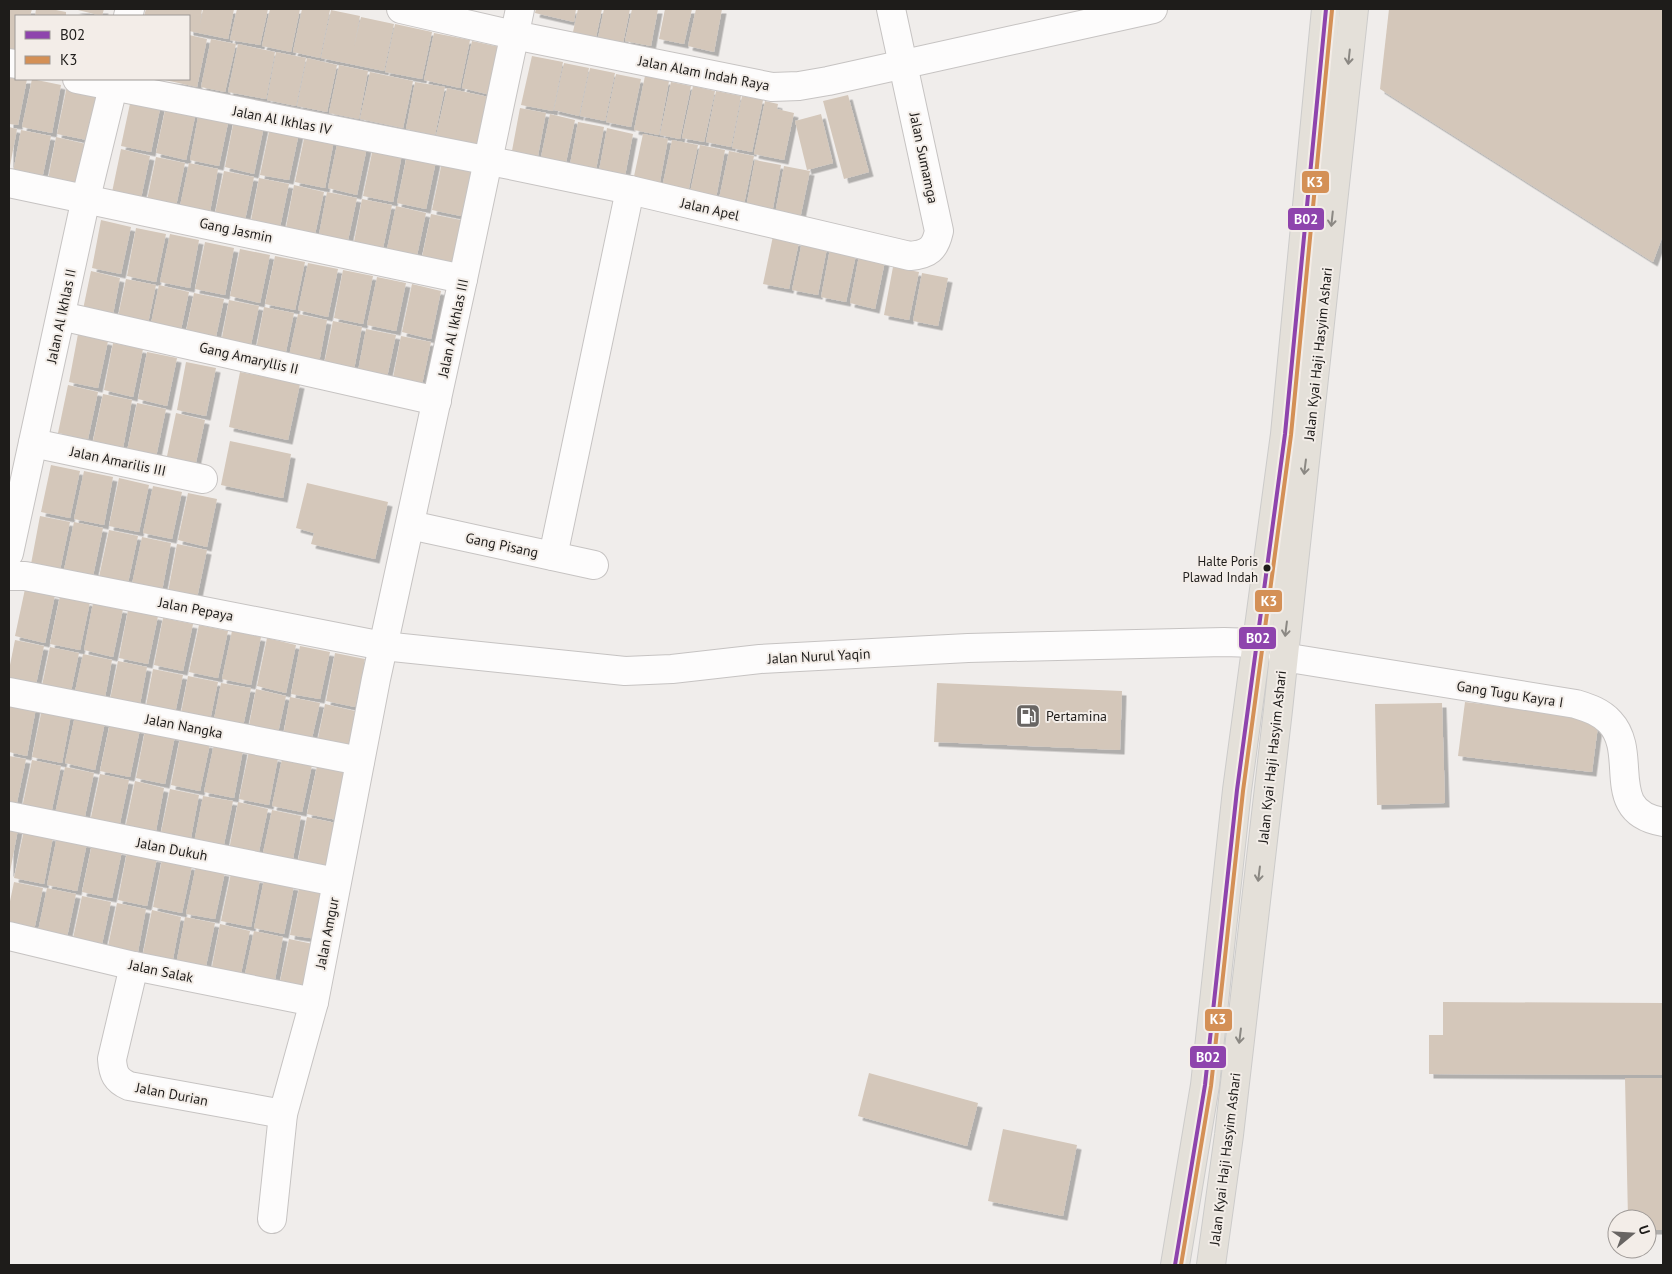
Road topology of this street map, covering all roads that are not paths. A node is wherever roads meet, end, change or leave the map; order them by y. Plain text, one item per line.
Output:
1 (401, 9) edge
2 (891, 9) edge
3 (1153, 9) edge
4 (1326, 9) edge
5 (1354, 9) edge
6 (517, 22) edge
7 (904, 64) junction
8 (86, 80) edge
9 (114, 83) edge
10 (488, 160) junction
11 (9, 183) edge
12 (630, 190) junction
13 (86, 198) junction
14 (930, 250) joint
15 (463, 279) junction
16 (60, 316) junction
17 (437, 401) junction
18 (1297, 435) junction
19 (33, 443) junction
20 (203, 479) dead end
21 (410, 525) junction
22 (9, 553) edge
23 (552, 556) junction
24 (594, 565) dead end
25 (9, 576) edge
26 (1256, 643) junction
27 (383, 646) junction
28 (1283, 657) junction
29 (9, 692) edge
30 (360, 760) junction
31 (1237, 790) junction
32 (1268, 791) junction
33 (9, 816) edge
34 (1663, 822) edge
35 (336, 882) junction
36 (9, 936) edge
37 (134, 966) junction
38 (314, 1002) junction
39 (283, 1114) junction
40 (272, 1219) dead end
41 (1175, 1265) edge
42 (1211, 1265) edge

1 - 6 street, Jalan Alam Indah Raya
2 - 7 street, Jalan Sumamga
3 - 7 street, Jalan Alam Indah Raya
4 - 18 main road, Jalan Kyai Haji Hasyim Ashari
5 -> 18 main road, Jalan Kyai Haji Hasyim Ashari
6 - 7 street, Jalan Alam Indah Raya
6 - 10 street, Jalan Al Ikhlas III
7 - 14 street, Jalan Sumamga
8 - 9 street, Jalan Al Ikhlas IV
9 - 10 street, Jalan Al Ikhlas IV
9 - 13 street, Jalan Al Ikhlas II
10 - 12 street, Jalan Apel
10 - 15 street, Jalan Al Ikhlas III
11 - 13 street, Gang Jasmin
12 - 14 street, Jalan Apel
12 - 23 street
13 - 15 street, Gang Jasmin
13 - 16 street, Jalan Al Ikhlas II
15 - 17 street, Jalan Al Ikhlas III
16 - 17 street, Gang Amaryllis II
16 - 19 street, Jalan Al Ikhlas II
17 - 21 street, Jalan Al Ikhlas III
18 - 26 main road, Jalan Kyai Haji Hasyim Ashari
18 -> 28 main road, Jalan Kyai Haji Hasyim Ashari
19 - 20 street, Jalan Amarilis III
19 - 22 street, Jalan Al Ikhlas II
21 - 23 street, Gang Pisang
21 - 27 street, Jalan Al Ikhlas III
23 - 24 street, Gang Pisang
25 - 27 street, Jalan Pepaya
26 - 27 street, Jalan Nurul Yaqin
26 - 31 main road, Jalan Kyai Haji Hasyim Ashari
27 - 30 street, Jalan Amgur
28 - 32 main road, Jalan Kyai Haji Hasyim Ashari
28 - 34 street, Gang Tugu Kayra I
29 - 30 street, Jalan Nangka
30 - 35 street, Jalan Amgur
31 - 32 main road
31 - 41 main road, Jalan Kyai Haji Hasyim Ashari
32 -> 42 main road, Jalan Kyai Haji Hasyim Ashari
33 - 35 street, Jalan Dukuh
35 - 38 street, Jalan Amgur
36 - 37 street, Jalan Salak
37 - 38 street, Jalan Salak
37 - 39 street, Jalan Durian
38 - 39 street, Jalan Amgur
39 - 40 street, Jalan Amgur

